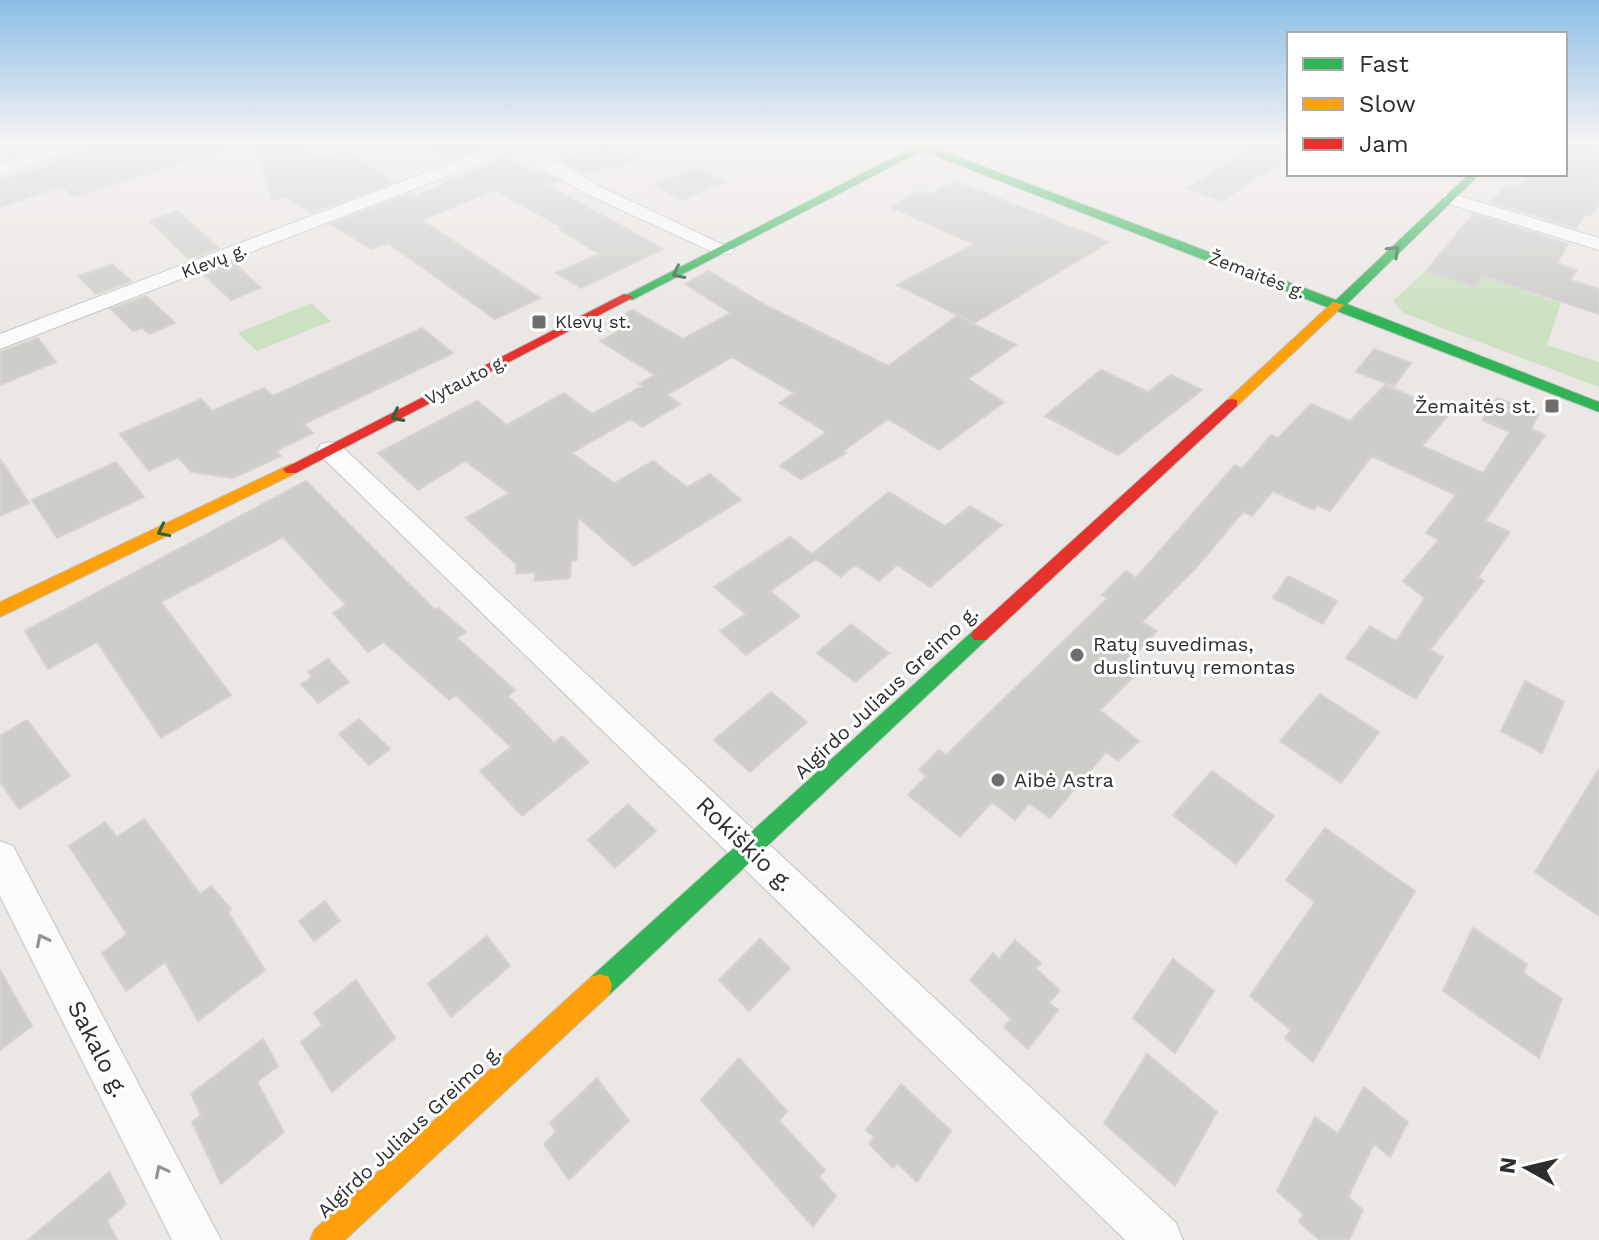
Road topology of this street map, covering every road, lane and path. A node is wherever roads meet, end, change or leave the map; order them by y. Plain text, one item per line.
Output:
1 (364, 202) edge
2 (619, 202) edge
3 (814, 202) edge
4 (1069, 202) edge
5 (1445, 202) edge
6 (1462, 202) edge
7 (1599, 244) edge
8 (724, 250) junction
9 (1338, 305) junction
10 (0, 342) edge
11 (1599, 407) edge
12 (330, 450) junction
13 (0, 610) edge
14 (749, 848) junction
15 (0, 858) edge
16 (197, 1240) edge
17 (324, 1240) edge
18 (1159, 1240) edge

1 - 10 street, Klevų g.
2 - 8 street
3 - 8 main road, Vytauto g.
4 - 9 main road, Žemaitės g.
9 -> 5 main road, Algirdo Juliaus Greimo g.
6 - 7 street
8 -> 12 main road, Vytauto g.
9 - 11 main road, Žemaitės g.
9 - 14 main road, Algirdo Juliaus Greimo g.
12 -> 13 main road, Vytauto g.
12 - 14 street, Rokiškio g.
14 - 17 main road, Algirdo Juliaus Greimo g.
14 - 18 street, Rokiškio g.
16 -> 15 street, Sakalo g.

